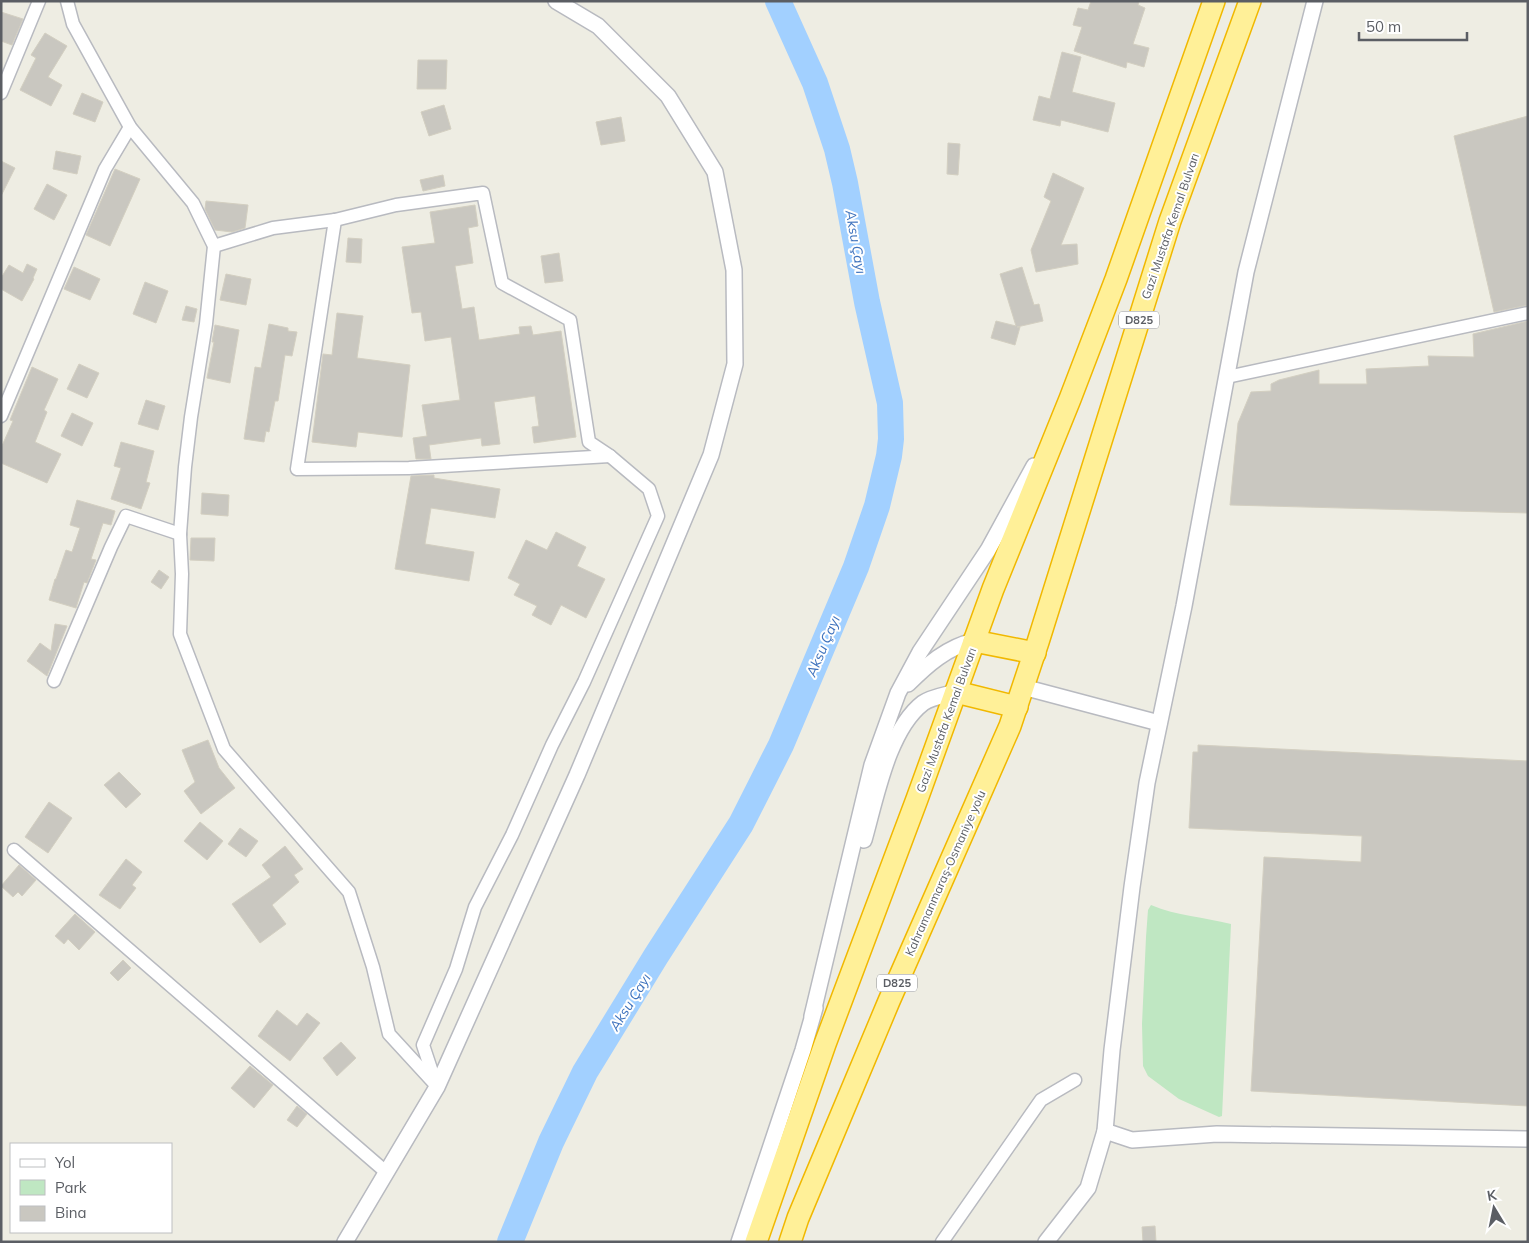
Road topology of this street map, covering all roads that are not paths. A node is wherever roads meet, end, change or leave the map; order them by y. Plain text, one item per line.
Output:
1 (40, 1) edge
2 (67, 1) edge
3 (556, 1) edge
4 (1214, 1) edge
5 (1250, 1) edge
6 (1315, 1) edge
7 (1, 94) edge
8 (130, 127) junction
9 (335, 220) junction
10 (214, 246) junction
11 (1528, 313) edge
12 (1227, 377) junction
13 (1070, 399) junction
14 (1, 416) edge
15 (610, 456) junction
16 (180, 534) junction
17 (974, 641) junction
18 (1037, 647) junction
19 (54, 681) dead end
20 (1023, 687) junction
21 (956, 692) junction
22 (898, 693) junction
23 (1013, 717) junction
24 (1160, 724) junction
25 (14, 850) dead end
26 (812, 1016) junction
27 (1076, 1080) dead end
28 (437, 1087) junction
29 (1106, 1131) junction
30 (1528, 1139) edge
31 (386, 1172) junction
32 (344, 1242) edge
33 (739, 1242) edge
34 (756, 1242) edge
35 (790, 1242) edge
36 (942, 1242) edge
37 (1046, 1242) edge

1 - 7 street
2 - 8 street
3 - 28 street
4 - 13 highway, Gazi Mustafa Kemal Bulvarı
5 - 18 highway, Gazi Mustafa Kemal Bulvarı / D825
6 - 12 street
8 - 10 street
8 - 14 street
9 - 10 street
9 - 15 street
9 - 15 street
10 - 16 street
11 - 12 street
12 - 24 street
13 - 17 highway, Gazi Mustafa Kemal Bulvarı
13 - 22 street
15 - 28 street
16 - 19 street
16 - 28 street
17 - 18 highway, Gazi Mustafa Kemal Bulvarı
17 - 21 highway, Gazi Mustafa Kemal Bulvarı
17 - 22 street
18 - 20 highway, Gazi Mustafa Kemal Bulvarı
20 - 23 highway, Gazi Mustafa Kemal Bulvarı
20 - 24 street
21 - 23 highway
21 - 26 street
21 - 34 highway, Gazi Mustafa Kemal Bulvarı
22 - 26 street
23 - 35 highway, Kahramanmaraş-Osmaniye yolu / D825
24 - 29 street
25 - 31 street
26 - 33 street
27 - 36 street
28 - 31 street
29 - 30 street
29 - 37 street
31 - 32 street

